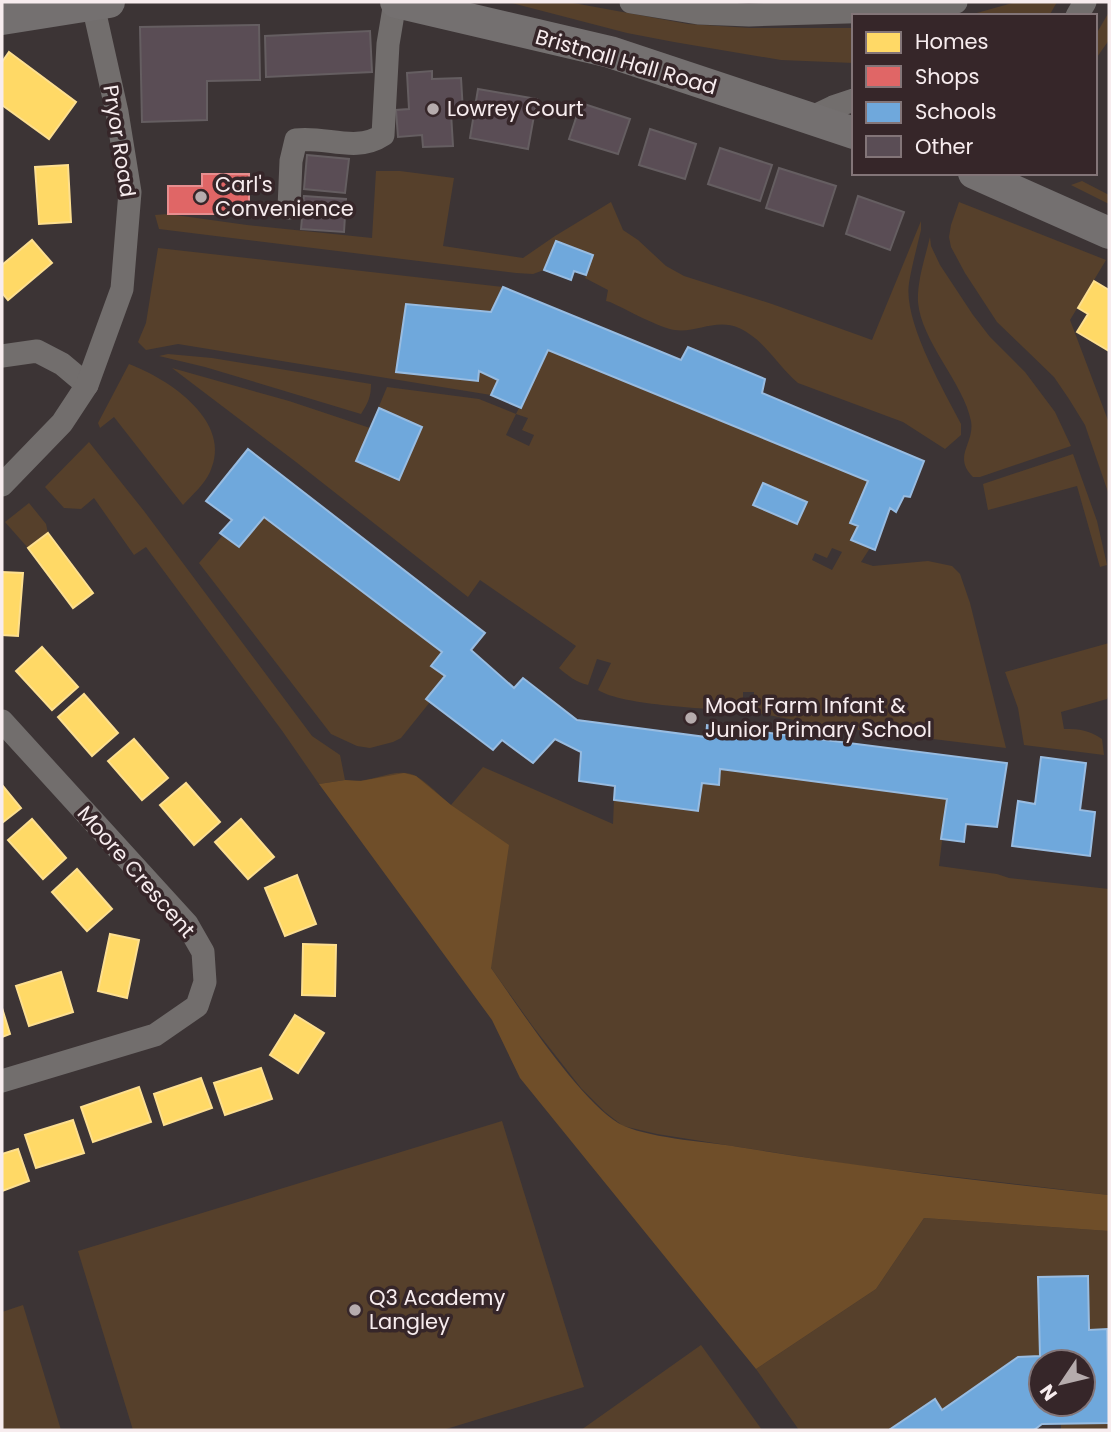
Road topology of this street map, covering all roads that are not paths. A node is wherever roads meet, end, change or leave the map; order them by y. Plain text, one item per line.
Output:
1 (396, 2) edge
2 (631, 2) edge
3 (956, 2) edge
4 (101, 4) edge
5 (2, 19) edge
6 (852, 101) edge
7 (810, 118) junction
8 (852, 132) edge
9 (985, 175) edge
10 (289, 208) dead end
11 (1109, 233) edge
12 (2, 356) edge
13 (87, 385) junction
14 (2, 485) edge
15 (2, 721) edge
16 (2, 1081) edge

1 - 7 street, Bristnall Hall Road
1 - 10 street
2 - 3 street
4 - 5 street
4 - 13 street, Pryor Road
6 - 7 street
7 - 8 street, Bristnall Hall Road
9 - 11 street
12 - 13 street
13 - 14 street, Pryor Road
15 - 16 street, Moore Crescent

